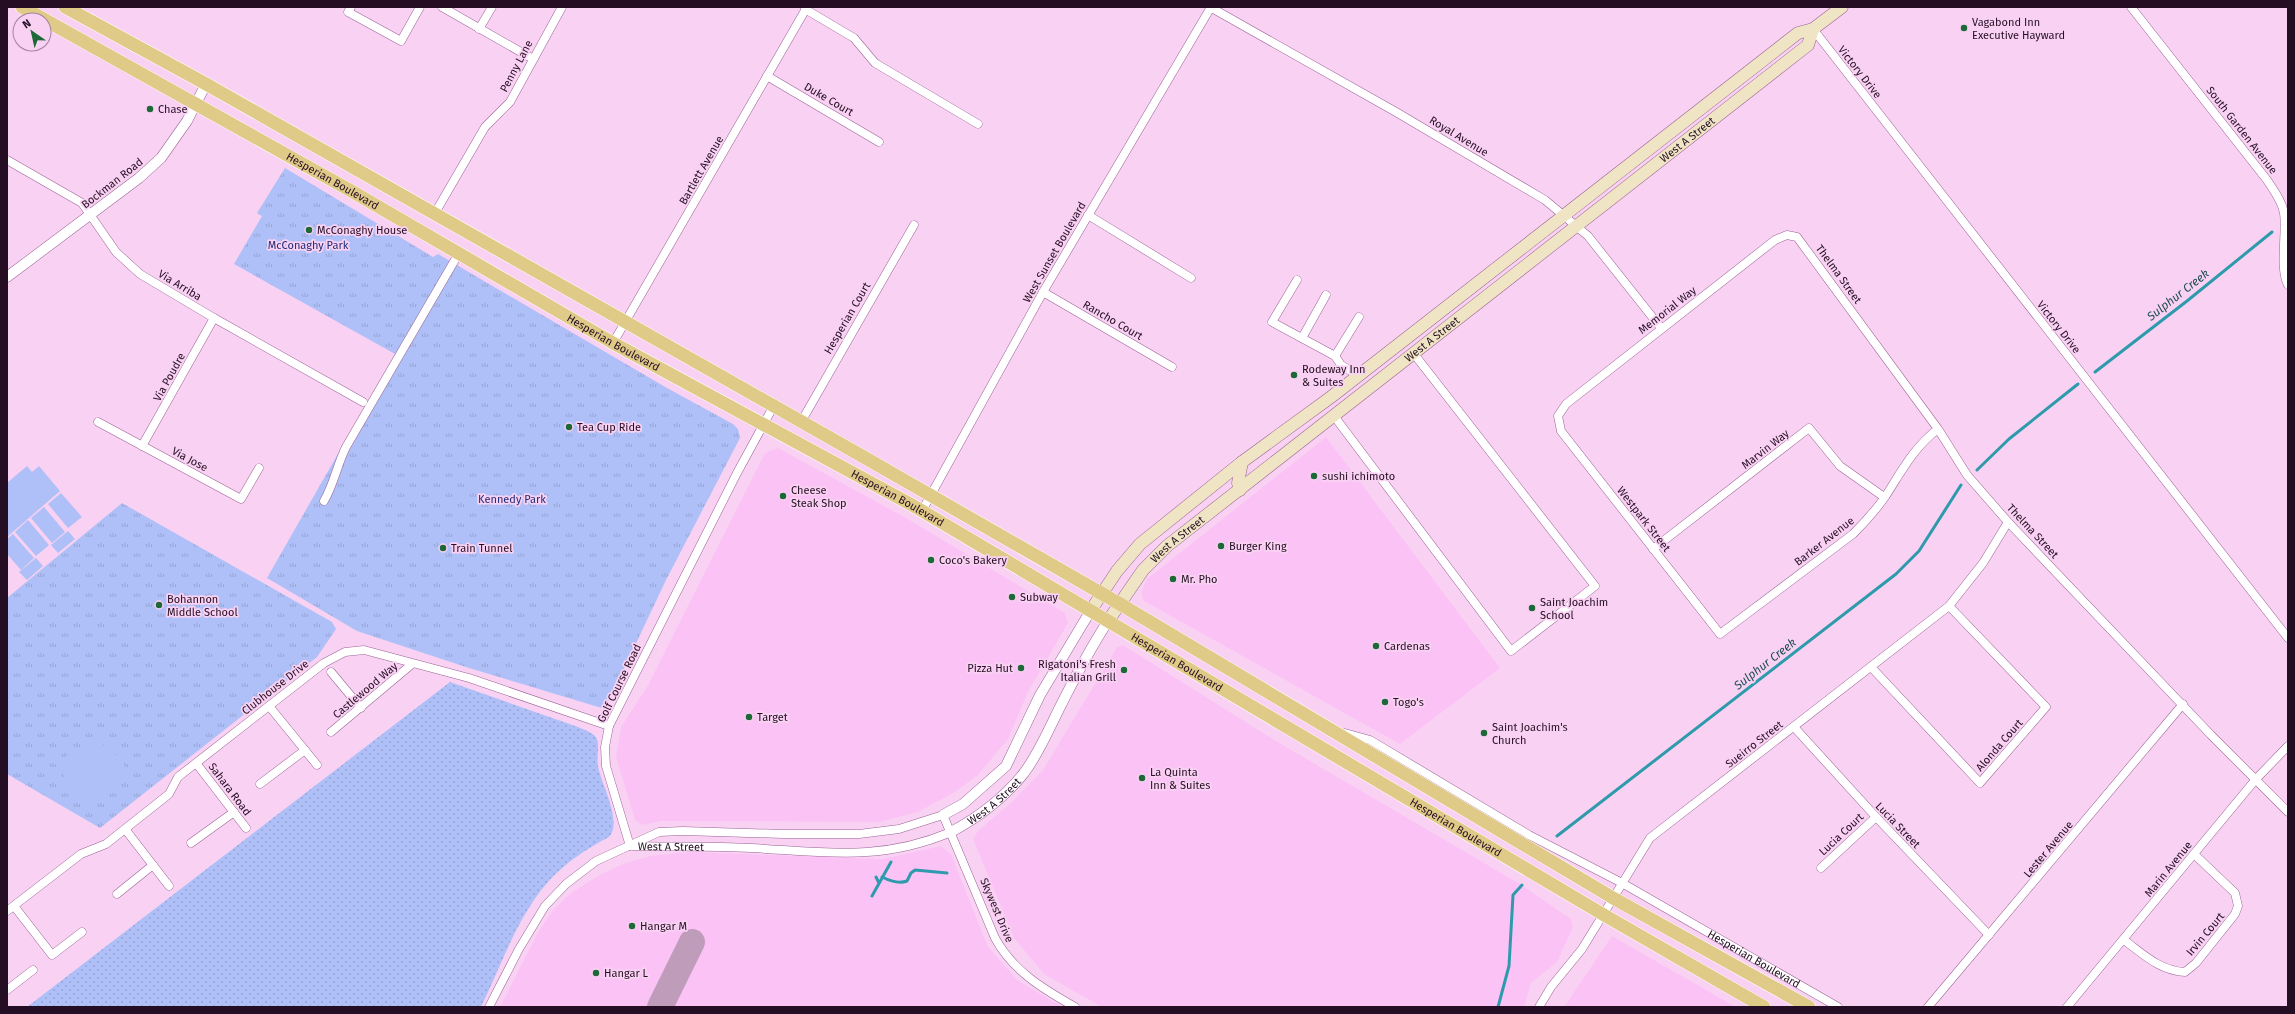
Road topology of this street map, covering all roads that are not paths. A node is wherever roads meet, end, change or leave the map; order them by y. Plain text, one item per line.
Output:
1 (22, 7) edge
2 (65, 7) edge
3 (420, 7) edge
4 (442, 7) edge
5 (492, 7) edge
6 (562, 7) edge
7 (1211, 7) edge
8 (1842, 7) edge
9 (2131, 7) edge
10 (806, 8) edge
11 (350, 9) edge
12 (479, 29) junction
13 (1813, 29) junction
14 (533, 58) junction
15 (767, 76) junction
16 (206, 84) junction
17 (196, 104) junction
18 (978, 124) dead end
19 (879, 142) dead end
20 (7, 160) edge
21 (392, 190) junction
22 (353, 192) junction
23 (435, 213) junction
24 (91, 215) junction
25 (1088, 215) junction
26 (1563, 216) junction
27 (914, 225) dead end
28 (1576, 227) junction
29 (1797, 237) joint
30 (459, 253) junction
31 (7, 277) edge
32 (1191, 278) dead end
33 (1297, 280) dead end
34 (2288, 284) edge
35 (1043, 292) junction
36 (1326, 295) dead end
37 (1359, 317) dead end
38 (214, 318) junction
39 (626, 321) junction
40 (1661, 328) junction
41 (1302, 338) junction
42 (613, 343) junction
43 (1414, 354) junction
44 (1335, 356) junction
45 (1172, 367) dead end
46 (1359, 376) junction
47 (1331, 398) junction
48 (363, 402) dead end
49 (774, 407) junction
50 (1334, 416) junction
51 (1558, 416) joint
52 (98, 422) dead end
53 (801, 422) junction
54 (763, 424) junction
55 (1938, 429) junction
56 (142, 446) junction
57 (1242, 462) junction
58 (259, 468) dead end
59 (1240, 490) junction
60 (931, 495) junction
61 (1884, 497) junction
62 (324, 501) dead end
63 (922, 511) junction
64 (2008, 522) junction
65 (1654, 549) junction
66 (1102, 595) junction
67 (1120, 604) junction
68 (1949, 606) junction
69 (1091, 610) junction
70 (1108, 621) junction
71 (1720, 634) joint
72 (2288, 638) edge
73 (412, 664) junction
74 (1871, 667) junction
75 (331, 672) dead end
76 (2183, 704) junction
77 (269, 706) junction
78 (361, 708) junction
79 (609, 726) junction
80 (1794, 727) junction
81 (1332, 730) junction
82 (331, 732) dead end
83 (2288, 746) edge
84 (305, 750) junction
85 (196, 763) junction
86 (317, 765) dead end
87 (2256, 779) junction
88 (260, 784) dead end
89 (234, 812) junction
90 (2288, 812) edge
91 (943, 815) junction
92 (1876, 817) junction
93 (246, 828) dead end
94 (125, 829) junction
95 (951, 832) junction
96 (191, 843) dead end
97 (630, 846) junction
98 (2194, 854) junction
99 (153, 865) junction
100 (1821, 868) dead end
101 (1622, 883) junction
102 (169, 886) dead end
103 (117, 894) dead end
104 (1613, 898) junction
105 (10, 908) edge
106 (1604, 915) junction
107 (82, 932) dead end
108 (1989, 935) junction
109 (2124, 940) junction
110 (33, 970) dead end
111 (7, 990) edge
112 (489, 1007) edge
113 (1075, 1007) edge
114 (1539, 1007) edge
115 (1764, 1007) edge
116 (1809, 1007) edge
117 (1838, 1007) edge
118 (1928, 1007) edge
119 (2067, 1007) edge

1 - 17 main road, Hesperian Boulevard
2 - 16 main road, Hesperian Boulevard
3 - 11 street
4 - 12 street
5 - 12 street
6 - 14 street, Penny Lane
7 - 25 street, West Sunset Boulevard
7 - 26 street, Royal Avenue
8 - 13 main road, West A Street
9 - 34 street, South Garden Avenue
10 - 15 street, Bartlett Avenue
10 - 18 street
12 - 14 street
13 - 26 main road, West A Street
13 - 28 main road, West A Street
13 - 72 street, Victory Drive
14 - 23 street, Penny Lane
15 - 19 street, Duke Court
15 - 39 street, Bartlett Avenue
16 - 17 street, Bockman Road
16 - 21 main road, Hesperian Boulevard
17 - 22 main road, Hesperian Boulevard
17 - 24 street, Bockman Road
20 - 24 street, Via Arriba
21 - 22 main road
21 - 23 main road, Hesperian Boulevard
22 - 30 main road, Hesperian Boulevard
23 - 39 main road, Hesperian Boulevard
24 - 31 street, Bockman Road
24 - 38 street, Via Arriba
25 - 32 street
25 - 35 street, West Sunset Boulevard
26 - 28 street, Royal Avenue
26 - 46 main road, West A Street
27 - 53 street, Hesperian Court
28 - 40 street, Royal Avenue
28 - 43 main road, West A Street
29 - 40 street, Memorial Way
29 - 55 street, Thelma Street
30 - 42 main road, Hesperian Boulevard
30 - 62 street
33 - 41 street
35 - 45 street, Rancho Court
35 - 60 street, West Sunset Boulevard
36 - 41 street
37 - 44 street
38 - 48 street, Via Arriba
38 - 56 street, Via Poudre
39 - 42 street, Bartlett Avenue
39 - 49 main road, Hesperian Boulevard
40 - 51 street, Memorial Way
41 - 44 street
42 - 54 main road, Hesperian Boulevard
43 - 50 main road, West A Street
43 - 50 street
44 - 46 street
46 - 47 main road, West A Street
47 - 50 main road
47 - 57 main road, West A Street
49 - 53 main road, Hesperian Boulevard
49 - 54 street, Golf Course Road
50 - 59 main road, West A Street
51 - 65 street, Westpark Street
52 - 56 street, Via Jose
53 - 60 main road, Hesperian Boulevard
54 - 63 main road, Hesperian Boulevard
54 - 79 street, Golf Course Road
55 - 61 street, Barker Avenue
55 - 64 street, Thelma Street
56 - 58 street, Via Jose
57 - 59 main road
57 - 66 main road, West A Street
59 - 67 main road, West A Street
60 - 63 street, West Sunset Boulevard
60 - 66 main road, Hesperian Boulevard
61 - 65 street, Marvin Way
61 - 71 street, Barker Avenue
63 - 69 main road, Hesperian Boulevard
64 - 68 street, Sueirro Street
64 - 76 street, Thelma Street
65 - 71 street, Westpark Street
66 - 67 main road, Hesperian Boulevard
66 - 69 main road, West A Street
67 - 70 main road, West A Street
67 - 81 main road, Hesperian Boulevard
68 - 74 street, Sueirro Street
68 - 74 street, Alonda Court
69 - 70 main road, Hesperian Boulevard
69 - 91 street, West A Street
70 - 95 street, West A Street
70 - 106 main road, Hesperian Boulevard
73 - 77 street, Clubhouse Drive
73 - 78 street, Castlewood Way
73 - 79 street, Clubhouse Drive
74 - 80 street, Sueirro Street
75 - 78 street
76 - 87 street, Thelma Street
76 - 108 street, Lester Avenue
77 - 84 street
77 - 85 street, Clubhouse Drive
78 - 82 street, Castlewood Way
79 - 97 street, Golf Course Road
80 - 92 street, Lucia Street
80 - 101 street, Sueirro Street
81 - 101 street, Hesperian Boulevard
81 - 104 main road, Hesperian Boulevard
83 - 87 street, Marin Avenue
84 - 86 street
84 - 88 street
85 - 89 street, Sahara Road
85 - 94 street, Clubhouse Drive
87 - 90 street, Thelma Street
87 - 98 street, Marin Avenue
89 - 93 street, Sahara Road
89 - 96 street
91 - 95 street, Skywest Drive
91 - 97 street, West A Street
92 - 100 street, Lucia Court
92 - 108 street, Lucia Street
94 - 99 street
94 - 105 street, Clubhouse Drive
95 - 97 street, West A Street
95 - 113 street, Skywest Drive
97 - 112 street
98 - 109 street, Marin Avenue
98 - 109 street, Irvin Court
99 - 102 street
99 - 103 street
101 - 104 street, Sueirro Street
101 - 117 street, Hesperian Boulevard
104 - 106 street, Sueirro Street
104 - 116 main road, Hesperian Boulevard
105 - 107 street
106 - 114 street, Sueirro Street
106 - 115 main road, Hesperian Boulevard
108 - 118 street, Lester Avenue
109 - 119 street, Marin Avenue
110 - 111 street

